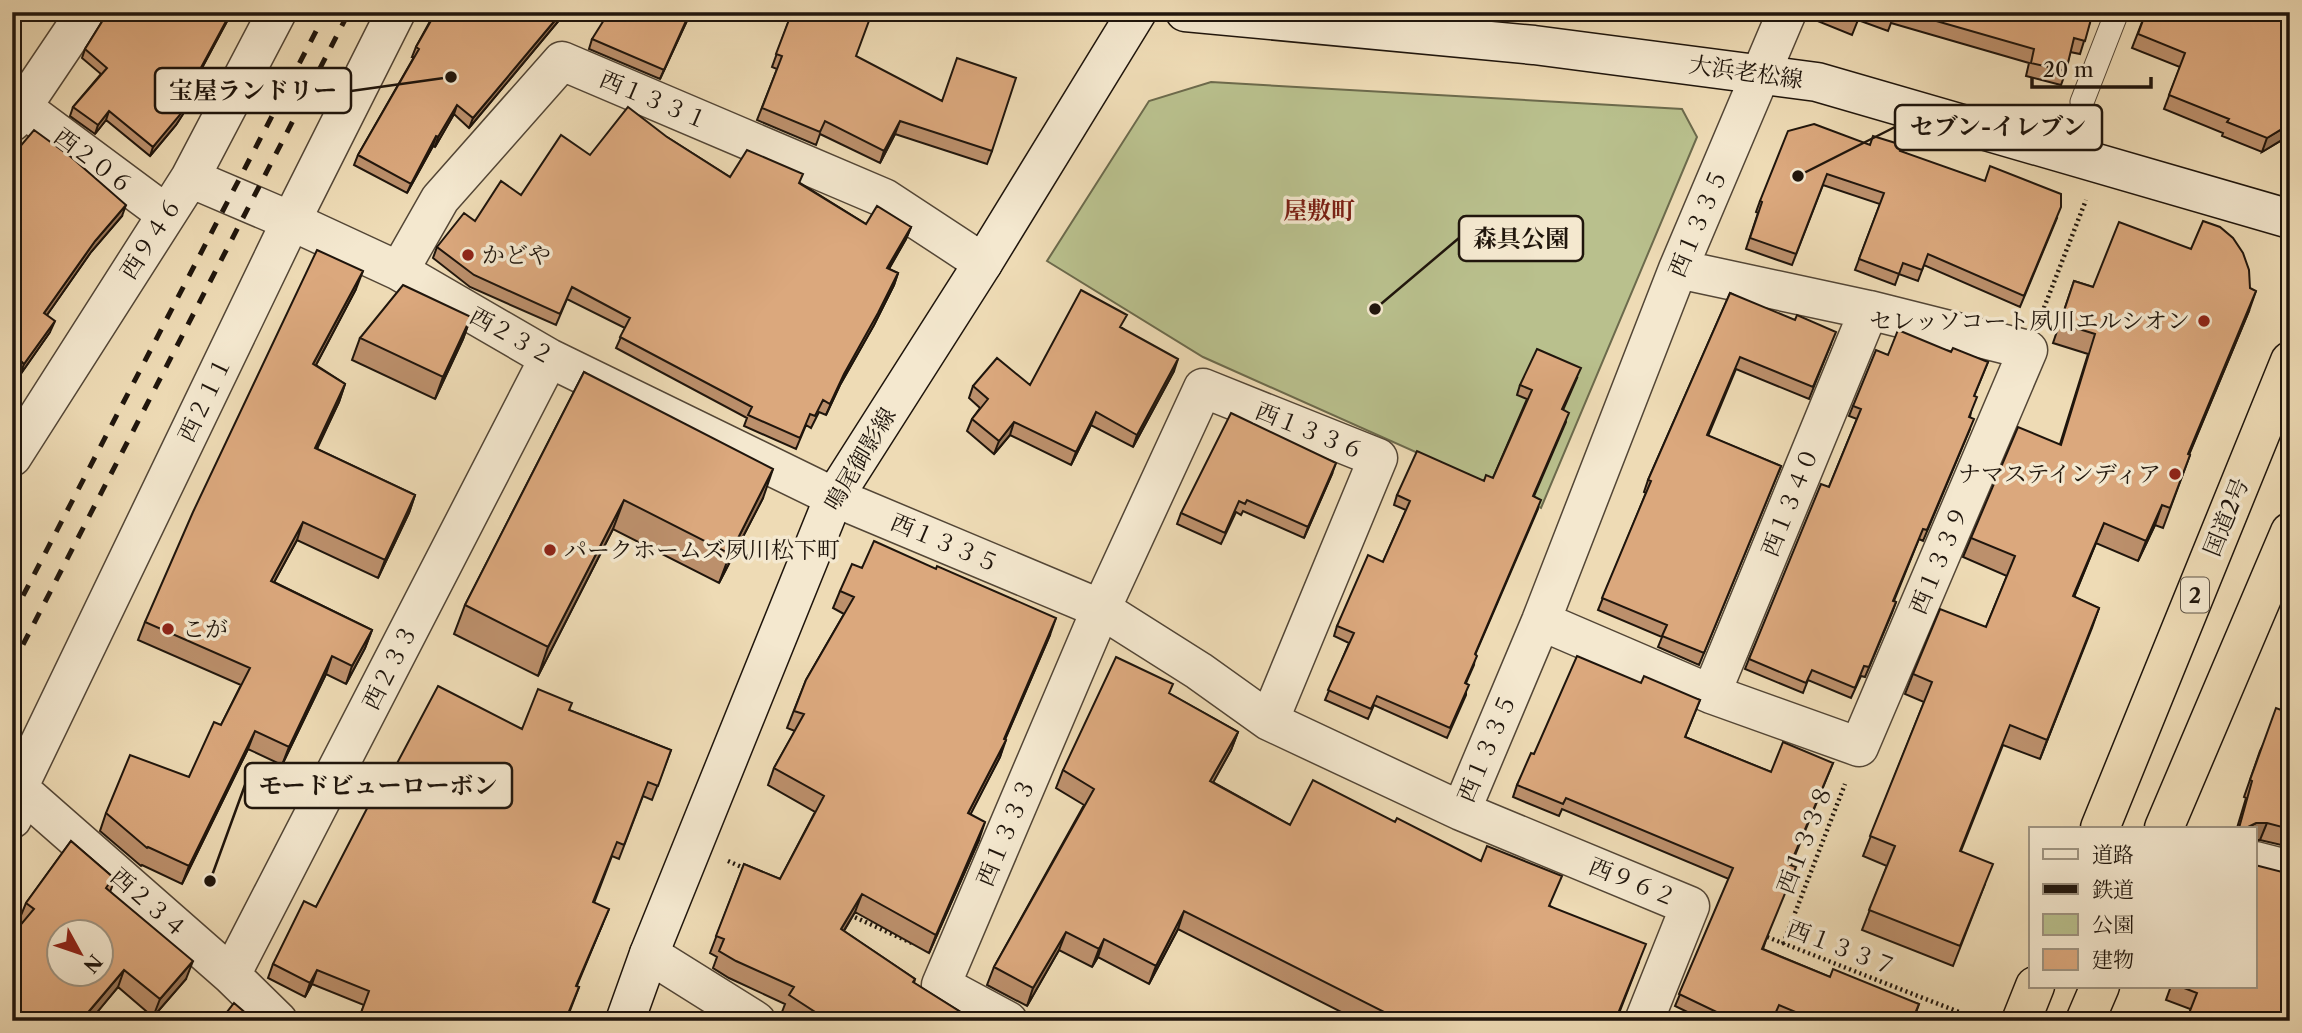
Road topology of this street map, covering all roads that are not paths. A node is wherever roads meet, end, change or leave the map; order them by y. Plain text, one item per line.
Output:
1 (86, 12) edge
2 (277, 12) edge
3 (396, 12) edge
4 (1137, 12) edge
5 (1185, 12) edge
6 (1787, 12) edge
7 (2117, 12) edge
8 (1762, 73) junction
9 (2082, 102) dead end
10 (17, 115) edge
11 (190, 178) junction
12 (166, 215) junction
13 (2290, 219) edge
14 (291, 221) junction
15 (983, 262) junction
16 (1678, 268) junction
17 (399, 271) junction
18 (1869, 310) junction
19 (550, 358) junction
20 (2290, 361) edge
21 (12, 457) edge
22 (834, 497) junction
23 (2290, 532) edge
24 (1101, 609) junction
25 (1541, 621) junction
26 (1711, 694) junction
27 (1269, 722) junction
28 (15, 807) edge
29 (1461, 811) junction
30 (2099, 827) edge
31 (2164, 827) edge
32 (2256, 861) edge
33 (2290, 870) edge
34 (649, 954) junction
35 (231, 975) junction
36 (2034, 988) edge
37 (2099, 988) edge
38 (278, 1021) edge
39 (625, 1021) edge
40 (756, 1021) edge
41 (1009, 1021) edge
42 (1644, 1021) edge
43 (2021, 1021) edge
44 (2085, 1021) edge

1 - 10 street
2 - 11 street, 西９４６
3 - 14 street, 西２１１
4 - 15 street, 鳴尾御影線
5 - 8 street, 大浜老松線
6 - 8 street, 西１３３５
7 - 9 lane
8 - 13 street, 大浜老松線
8 - 16 street, 西１３３５
10 - 12 street, 西２０６
11 - 12 street, 西９４６
11 - 14 street, 西２３２
12 - 21 street, 西９４６
14 - 17 street, 西２３２
14 - 28 street, 西２１１
15 - 17 street, 西１３３１
15 - 22 street, 鳴尾御影線
16 - 18 street
16 - 25 street, 西１３３５
17 - 19 street, 西２３２
18 - 26 street, 西１３４０
18 - 26 street, 西１３３９
19 - 22 street, 西２３２
19 - 35 street, 西２３３
20 - 30 highway, 国道2号 / 2
22 - 24 street, 西１３３５
22 - 34 street, 鳴尾御影線
23 - 31 highway
24 - 27 street, 西１３３５
24 - 27 street, 西１３３６
24 - 41 street, 西１３３３
25 - 26 street
25 - 29 street, 西１３３５
27 - 29 street, 西１３３５
28 - 35 street, 西２３４
29 - 42 street, 西９６２
32 - 33 street
34 - 39 street, 鳴尾御影線
34 - 40 street
35 - 38 street, 西２３４
36 - 43 highway
37 - 44 highway

